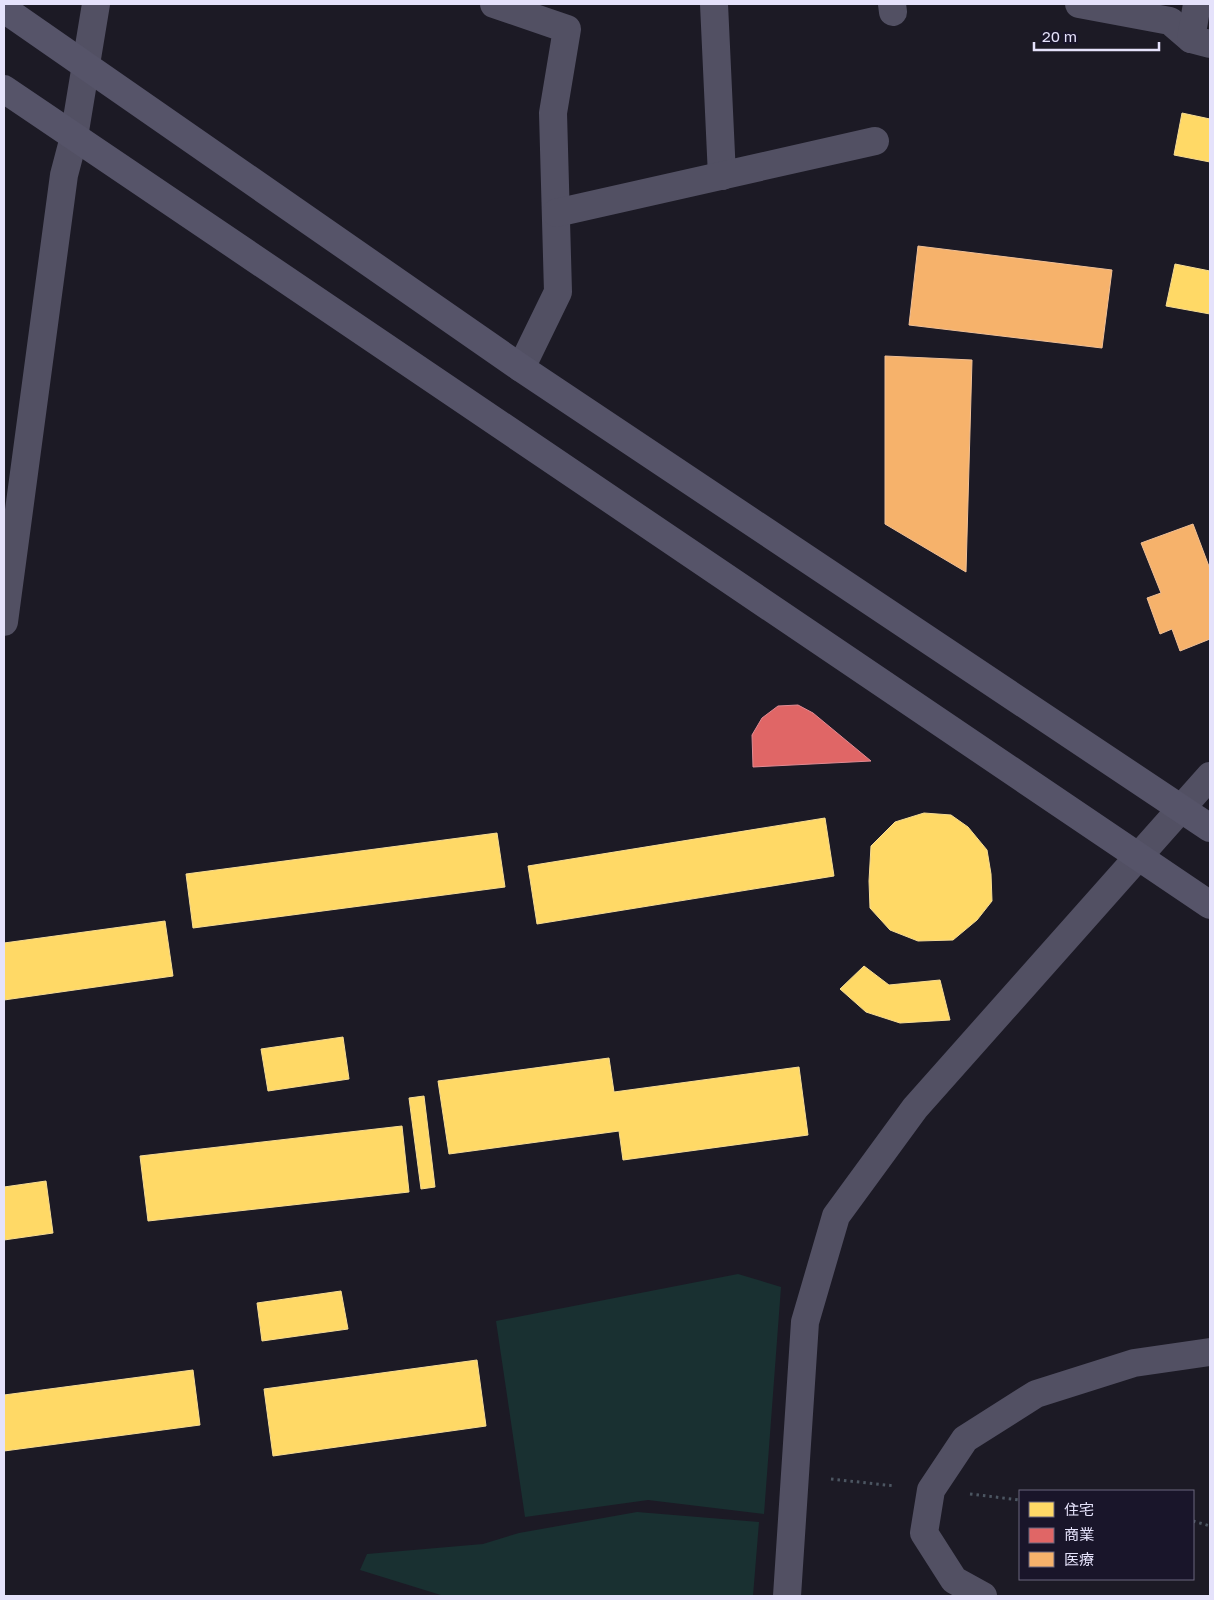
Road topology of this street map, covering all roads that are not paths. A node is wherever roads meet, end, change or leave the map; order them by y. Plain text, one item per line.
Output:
1 (96, 4) edge
2 (494, 4) edge
3 (714, 4) edge
4 (1079, 4) edge
5 (1197, 4) edge
6 (4, 9) edge
7 (1200, 41) edge
8 (86, 65) junction
9 (4, 89) edge
10 (74, 137) junction
11 (876, 141) dead end
12 (722, 176) junction
13 (556, 213) junction
14 (522, 368) junction
15 (4, 622) edge
16 (1210, 776) edge
17 (1183, 809) junction
18 (1210, 828) edge
19 (1140, 856) junction
20 (1210, 905) edge
21 (1210, 1352) edge
22 (787, 1596) edge
23 (982, 1596) edge

1 - 8 street
2 - 13 street
3 - 12 street
4 - 7 street
5 - 7 street
6 - 8 street
8 - 10 street
8 - 14 street
9 - 10 street
10 - 15 street
10 - 19 street
11 - 12 street
12 - 13 street
13 - 14 street
14 - 17 street
16 - 17 street
17 - 18 street
17 - 19 street
19 - 20 street
19 - 22 street
21 - 23 street

